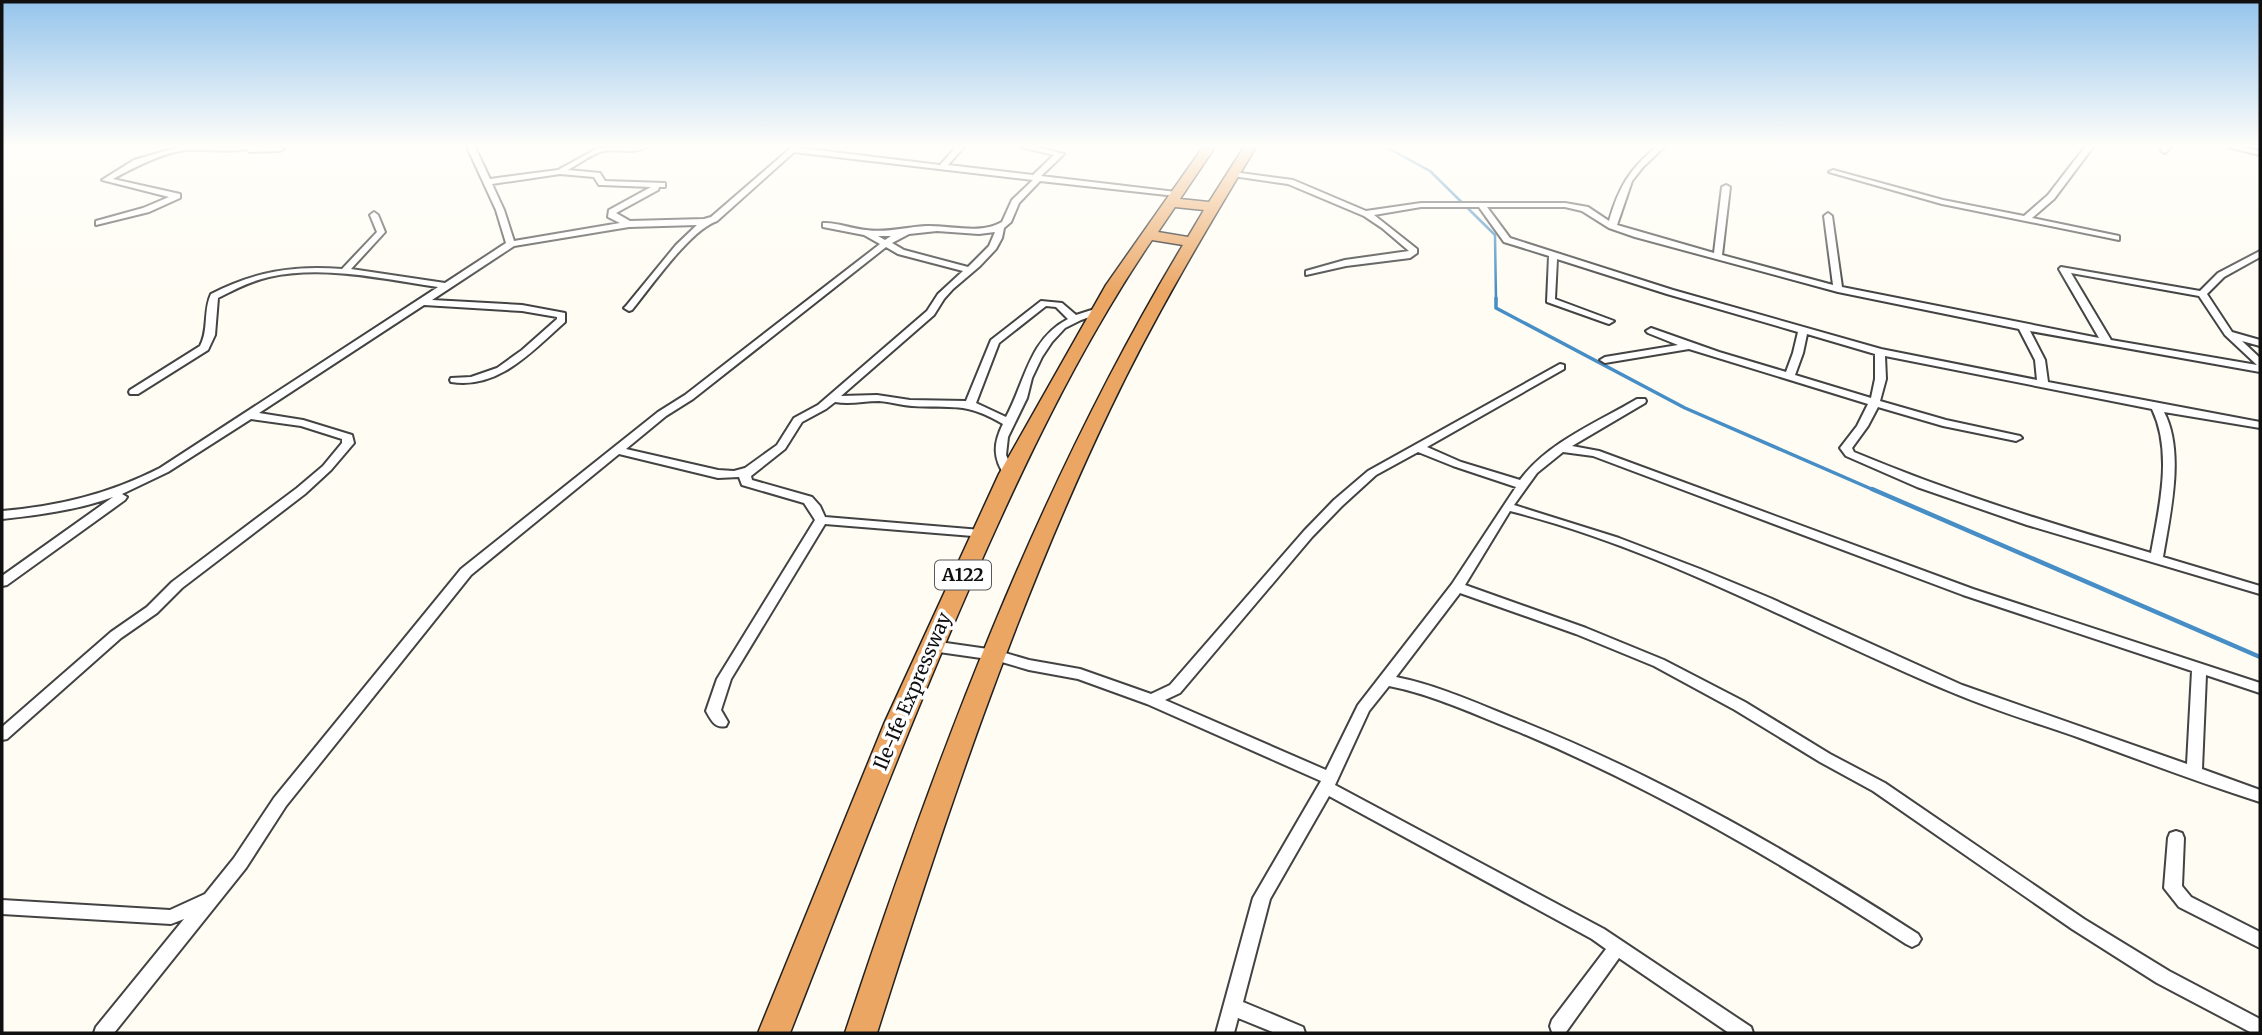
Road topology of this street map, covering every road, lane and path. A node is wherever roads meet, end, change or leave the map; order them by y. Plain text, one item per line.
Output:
1 (174, 195) edge
2 (492, 195) edge
3 (640, 195) edge
4 (743, 195) edge
5 (1020, 195) edge
6 (1156, 195) edge
7 (1176, 195) edge
8 (1220, 195) edge
9 (1321, 195) edge
10 (1621, 195) edge
11 (1725, 195) edge
12 (1918, 195) edge
13 (2052, 195) edge
14 (1174, 198) junction
15 (1481, 204) junction
16 (1213, 207) junction
17 (1365, 214) junction
18 (374, 215) dead end
19 (1828, 216) dead end
20 (2025, 220) junction
21 (705, 222) junction
22 (99, 223) dead end
23 (629, 224) junction
24 (826, 225) dead end
25 (1612, 226) junction
26 (1000, 228) junction
27 (867, 233) junction
28 (902, 233) junction
29 (1149, 235) junction
30 (2116, 238) dead end
31 (1194, 242) junction
32 (887, 243) junction
33 (511, 244) junction
34 (2260, 254) edge
35 (1553, 256) junction
36 (1718, 256) junction
37 (969, 270) junction
38 (345, 271) junction
39 (1309, 272) dead end
40 (447, 286) junction
41 (1839, 289) junction
42 (2202, 294) junction
43 (423, 302) junction
44 (629, 308) dead end
45 (1101, 310) junction
46 (1074, 319) junction
47 (1609, 321) dead end
48 (2024, 327) junction
49 (1803, 329) junction
50 (1651, 331) dead end
51 (2228, 333) junction
52 (2107, 342) junction
53 (2260, 342) edge
54 (1688, 346) junction
55 (1880, 352) junction
56 (1605, 360) dead end
57 (2260, 363) edge
58 (1560, 367) dead end
59 (2260, 369) edge
60 (1789, 377) junction
61 (455, 380) dead end
62 (2043, 386) junction
63 (134, 392) dead end
64 (833, 398) junction
65 (1641, 401) dead end
66 (1874, 402) junction
67 (971, 404) junction
68 (2156, 407) junction
69 (1015, 410) junction
70 (990, 412) junction
71 (249, 415) junction
72 (1009, 424) junction
73 (2260, 425) edge
74 (2016, 438) dead end
75 (1417, 447) junction
76 (1561, 449) junction
77 (619, 451) junction
78 (164, 470) junction
79 (749, 470) junction
80 (1009, 474) junction
81 (1523, 485) junction
82 (1507, 507) junction
83 (2, 515) edge
84 (821, 520) junction
85 (981, 534) junction
86 (2156, 559) junction
87 (2, 582) edge
88 (1457, 587) junction
89 (2260, 590) edge
90 (932, 646) junction
91 (995, 655) junction
92 (2199, 667) junction
93 (1386, 680) junction
94 (2260, 688) edge
95 (1152, 700) junction
96 (721, 722) dead end
97 (2, 735) edge
98 (2194, 772) junction
99 (1328, 782) junction
100 (2260, 796) edge
101 (2176, 838) dead end
102 (209, 900) junction
103 (3, 908) edge
104 (171, 917) junction
105 (183, 937) junction
106 (1912, 939) dead end
107 (2260, 940) edge
108 (1618, 946) junction
109 (1231, 1006) junction
110 (1559, 1026) dead end
111 (2260, 1028) edge
112 (103, 1033) edge
113 (774, 1033) edge
114 (861, 1033) edge
115 (1225, 1033) edge
116 (1296, 1033) edge
117 (1744, 1033) edge

1 - 22 street
2 - 33 street
3 - 23 street
4 - 21 street
5 - 26 street
6 - 14 street
7 - 14 highway, Ile-Ife Expressway / A122
8 - 16 highway, A122
9 - 17 street
10 - 25 street
11 - 36 street
12 - 20 street
13 - 20 street
14 - 16 highway
14 - 29 highway, Ile-Ife Expressway / A122
15 - 17 street
15 - 25 street
15 - 35 street
16 - 31 highway, A122
17 - 39 street
18 - 38 street
19 - 41 street
20 - 30 street
21 - 23 street
21 - 44 street
23 - 33 street
24 - 27 street
25 - 36 street
26 - 28 street
26 - 37 street
27 - 28 street
27 - 32 street
28 - 32 street
29 - 31 highway
29 - 45 highway, Ile-Ife Expressway / A122
31 - 91 highway, A122
32 - 37 street
32 - 77 street
33 - 40 street
34 - 42 street
35 - 47 street
35 - 49 street
36 - 41 street
37 - 64 street
38 - 40 street
38 - 63 street
40 - 43 street
41 - 48 street
42 - 51 street
42 - 52 street
43 - 61 street
43 - 71 street
45 - 46 street
45 - 80 highway, Ile-Ife Expressway / A122
46 - 67 street
46 - 69 street
48 - 52 street
48 - 62 street
49 - 55 street
49 - 60 street
50 - 54 street
51 - 53 street
51 - 57 street
52 - 59 street
54 - 56 street
54 - 60 street
55 - 62 street
55 - 66 street
58 - 75 street
60 - 66 street
62 - 68 street
64 - 67 street
64 - 79 street
65 - 76 street
66 - 74 street
66 - 86 street
67 - 70 street
68 - 73 street
68 - 86 street
69 - 70 street
69 - 72 street
70 - 72 street
71 - 78 street
71 - 97 street
72 - 80 street
75 - 81 street
75 - 95 street
76 - 81 street
76 - 92 street
77 - 79 street
77 - 102 street
78 - 83 street
78 - 87 street
79 - 84 street
80 - 85 highway, Ile-Ife Expressway / A122
81 - 82 street
82 - 88 street
82 - 98 street
84 - 85 street
84 - 96 street
85 - 90 highway, Ile-Ife Expressway / A122
86 - 89 street
88 - 93 street
88 - 111 street
90 - 91 street
90 - 113 highway, Ile-Ife Expressway / A122
91 - 95 street
91 - 114 highway, A122
92 - 94 street
92 - 98 street
93 - 99 street
93 - 106 street
95 - 99 street
98 - 100 street
99 - 108 street
99 - 109 street
101 - 107 street
102 - 104 street
102 - 105 street
103 - 104 street
104 - 105 street
105 - 112 street
108 - 110 street
108 - 117 street
109 - 115 street
109 - 116 street

